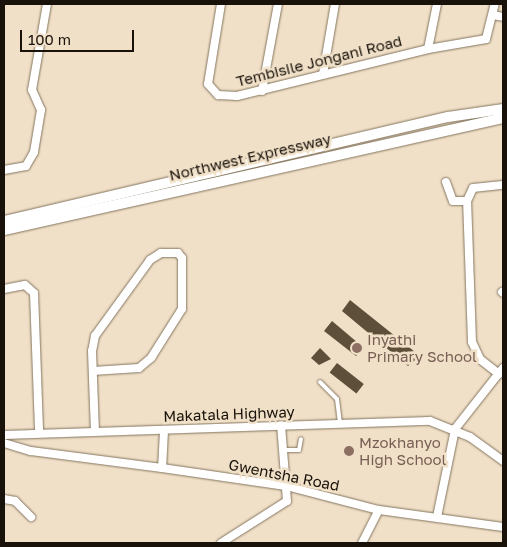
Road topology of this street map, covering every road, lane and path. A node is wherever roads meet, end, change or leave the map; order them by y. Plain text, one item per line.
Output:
1 (47, 4) edge
2 (221, 4) edge
3 (278, 4) edge
4 (335, 4) edge
5 (437, 4) edge
6 (495, 4) edge
7 (492, 16) junction
8 (503, 17) edge
9 (428, 48) junction
10 (322, 74) junction
11 (262, 91) junction
12 (503, 109) edge
13 (503, 118) edge
14 (4, 170) edge
15 (446, 182) dead end
16 (503, 185) edge
17 (467, 201) junction
18 (4, 221) edge
19 (4, 230) edge
20 (4, 288) edge
21 (94, 371) junction
22 (499, 373) edge
23 (320, 382) dead end
24 (503, 383) edge
25 (340, 423) junction
26 (281, 425) junction
27 (455, 429) junction
28 (95, 431) junction
29 (164, 431) junction
30 (39, 432) junction
31 (4, 435) edge
32 (301, 439) dead end
33 (4, 443) edge
34 (283, 450) junction
35 (503, 461) edge
36 (162, 468) junction
37 (286, 486) junction
38 (4, 499) edge
39 (379, 510) junction
40 (437, 517) junction
41 (31, 518) dead end
42 (503, 527) edge
43 (222, 543) edge
44 (362, 543) edge

1 - 14 street
2 - 11 street, Tembisile Jongani Road
3 - 11 street
4 - 10 street
5 - 9 street
6 - 7 street, Tembisile Jongani Road
7 - 8 street
7 - 9 street, Tembisile Jongani Road
9 - 10 street, Tembisile Jongani Road
10 - 11 street, Tembisile Jongani Road
12 - 18 main road, Northwest Expressway
13 - 19 main road, Northwest Expressway
15 - 17 street
16 - 17 street
17 - 22 street
20 - 30 street
21 - 21 street
21 - 28 street
22 - 24 street
22 - 27 street
23 - 25 lane
25 - 26 street, Makatala Highway
25 - 27 street, Makatala Highway
26 - 29 street, Makatala Highway
26 - 34 street
27 - 35 street, Makatala Highway
27 - 40 street
28 - 29 street, Makatala Highway
28 - 30 street, Makatala Highway
29 - 36 street
30 - 31 street, Makatala Highway
32 - 34 lane
33 - 36 street, Gwentsha Road
34 - 37 street
36 - 37 street, Gwentsha Road
37 - 39 street, Gwentsha Road
37 - 43 street
38 - 41 street
39 - 40 street, Gwentsha Road
39 - 44 street
40 - 42 street, Gwentsha Road

